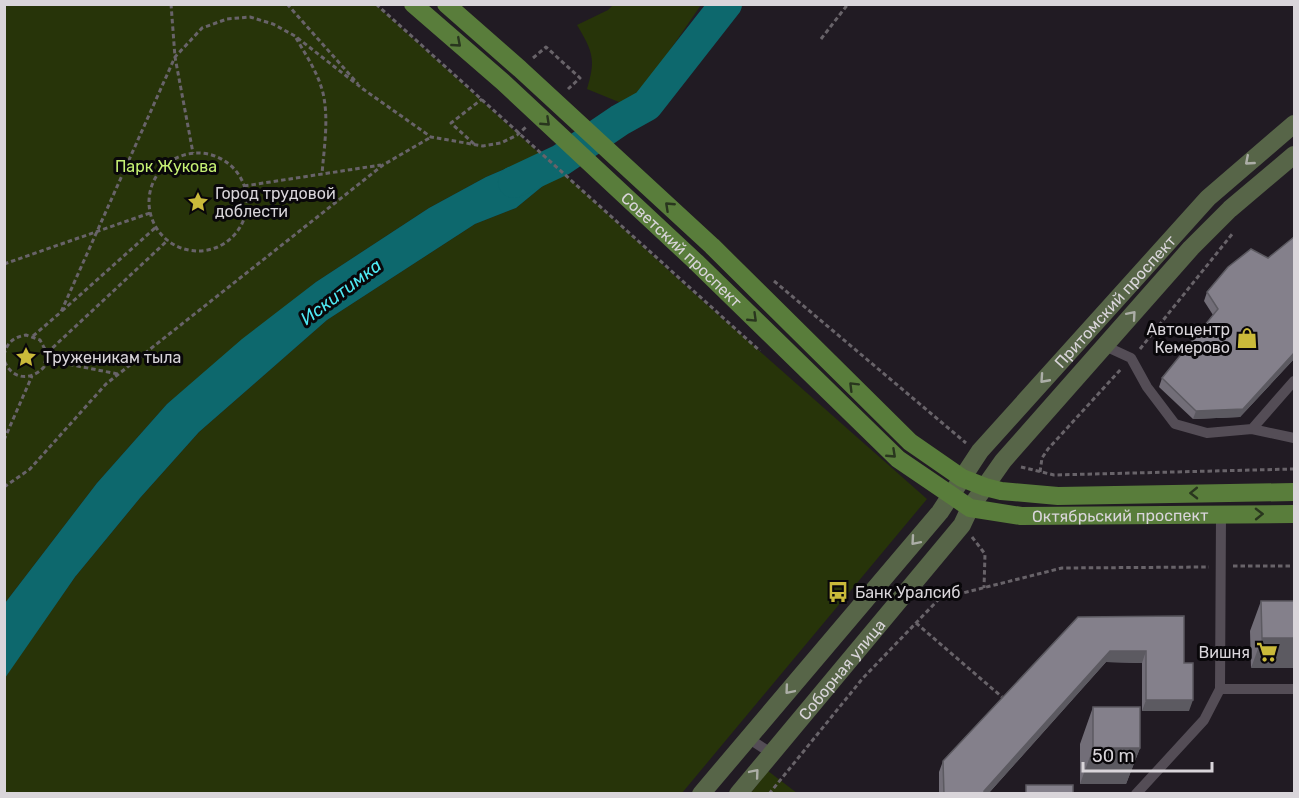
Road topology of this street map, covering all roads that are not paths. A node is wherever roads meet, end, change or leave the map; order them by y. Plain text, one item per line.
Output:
1 (412, 4) edge
2 (446, 4) edge
3 (1294, 123) edge
4 (1294, 155) edge
5 (1105, 346) junction
6 (1294, 381) edge
7 (1252, 429) junction
8 (1294, 438) edge
9 (962, 477) junction
10 (985, 487) junction
11 (1294, 492) edge
12 (950, 495) junction
13 (970, 508) junction
14 (1294, 514) edge
15 (1221, 515) junction
16 (1220, 689) junction
17 (1294, 689) edge
18 (748, 738) junction
19 (771, 753) junction
20 (701, 794) edge
21 (738, 794) edge
22 (1136, 794) edge

1 -> 12 main road, Советский проспект
9 -> 2 main road, Советский проспект
3 -> 9 main road, Притомский проспект
5 -> 4 main road, Притомский проспект
5 - 7 lane
5 - 10 main road, Притомский проспект
6 - 7 lane
7 - 8 lane
9 - 10 main road, Советский проспект
9 - 12 main road, Притомский проспект
11 -> 10 main road, Октябрьский проспект
10 - 13 main road, Соборная улица
12 - 13 main road, Октябрьский проспект
12 -> 18 main road, Соборная улица
13 - 15 main road, Октябрьский проспект
13 - 19 main road, Соборная улица
15 -> 14 main road, Октябрьский проспект
15 - 16 lane
16 - 17 lane
16 - 22 lane
18 - 19 lane
18 - 20 main road, Соборная улица
21 -> 19 main road, Соборная улица

